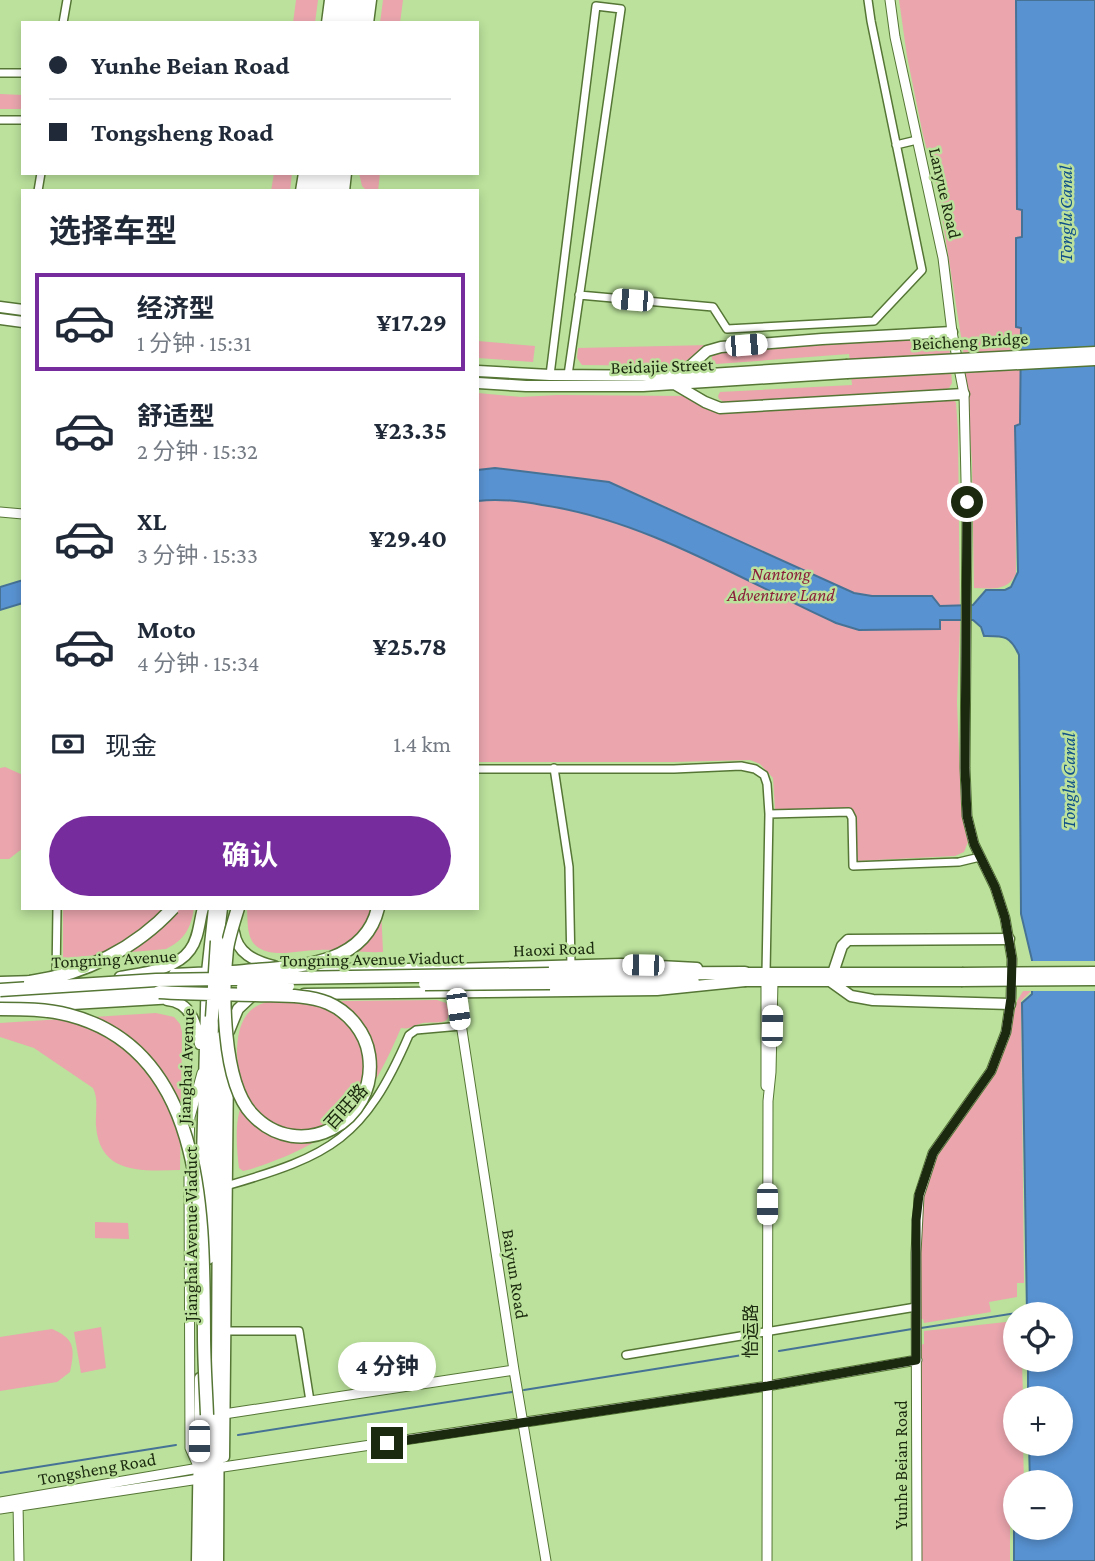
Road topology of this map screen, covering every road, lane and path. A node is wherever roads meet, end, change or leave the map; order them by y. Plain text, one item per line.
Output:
1 (67, 0) edge
2 (330, 0) edge
3 (340, 0) edge
4 (350, 0) edge
5 (360, 0) edge
6 (371, 0) edge
7 (868, 0) edge
8 (890, 0) edge
9 (64, 21) edge
10 (327, 21) edge
11 (337, 21) edge
12 (346, 21) edge
13 (357, 21) edge
14 (367, 21) edge
15 (0, 73) edge
16 (21, 73) edge
17 (0, 120) edge
18 (21, 120) edge
19 (917, 140) junction
20 (896, 145) junction
21 (579, 295) junction
22 (0, 307) edge
23 (21, 310) edge
24 (21, 310) edge
25 (0, 318) edge
26 (952, 332) junction
27 (714, 349) junction
28 (1095, 352) edge
29 (1095, 360) edge
30 (846, 369) junction
31 (479, 371) edge
32 (550, 375) junction
33 (568, 375) junction
34 (717, 378) junction
35 (677, 381) junction
36 (479, 383) edge
37 (964, 394) junction
38 (730, 408) junction
39 (0, 512) edge
40 (21, 513) edge
41 (554, 768) junction
42 (479, 769) edge
43 (769, 814) junction
44 (980, 857) junction
45 (57, 910) edge
46 (171, 910) edge
47 (202, 910) edge
48 (214, 910) edge
49 (221, 910) edge
50 (236, 910) edge
51 (236, 910) edge
52 (378, 910) edge
53 (234, 932) junction
54 (1009, 939) junction
55 (571, 965) junction
56 (287, 969) junction
57 (231, 971) junction
58 (207, 972) junction
59 (1095, 972) edge
60 (120, 977) junction
61 (745, 977) junction
62 (832, 977) junction
63 (962, 977) junction
64 (768, 978) junction
65 (56, 980) junction
66 (1095, 980) edge
67 (0, 983) edge
68 (0, 990) edge
69 (156, 990) junction
70 (456, 991) junction
71 (230, 995) junction
72 (253, 995) junction
73 (206, 996) junction
74 (0, 999) edge
75 (1010, 1004) junction
76 (0, 1008) edge
77 (223, 1010) junction
78 (461, 1026) junction
79 (229, 1031) junction
80 (204, 1065) junction
81 (226, 1186) junction
82 (916, 1311) junction
83 (225, 1332) junction
84 (767, 1332) junction
85 (626, 1355) dead end
86 (916, 1360) junction
87 (514, 1370) junction
88 (768, 1386) junction
89 (310, 1401) junction
90 (208, 1415) junction
91 (224, 1415) junction
92 (523, 1423) junction
93 (223, 1467) junction
94 (199, 1473) junction
95 (0, 1502) edge
96 (18, 1503) junction
97 (0, 1509) edge
98 (19, 1561) edge
99 (197, 1561) edge
100 (206, 1561) edge
101 (217, 1561) edge
102 (223, 1561) edge
103 (547, 1561) edge
104 (767, 1561) edge
105 (917, 1561) edge

1 - 9 street
2 - 10 main road
3 - 11 highway
4 - 12 highway
5 - 13 highway
6 - 14 highway
7 - 20 street
8 - 19 street, Lanyue Road
15 - 16 street
17 - 18 street
19 - 20 street
19 - 26 street, Lanyue Road
20 - 21 street
21 - 32 street
21 - 33 street
22 - 23 main road
24 - 25 main road
26 - 27 main road
26 - 37 street, Lanyue Road
27 - 34 main road
27 - 35 main road
28 - 30 main road, Beicheng Bridge, bridge
29 - 30 main road, Beicheng Bridge, bridge
30 - 34 main road, Beidajie Street
31 - 32 main road, Beidajie Street
32 - 33 main road, Beidajie Street
33 - 35 main road, Beidajie Street
34 - 35 main road, Beidajie Street
34 - 38 main road
35 - 36 main road, Beidajie Street
35 - 38 main road
37 - 38 main road
37 - 44 street, Yunhe Beian Road
39 - 40 street
41 - 42 street
41 - 43 street
41 - 55 street
43 - 44 street
43 - 64 street
44 - 54 street, Yunhe Beian Road
45 - 65 street
46 - 67 highway, bridge
47 - 60 main road
48 - 58 main road, Jianghai Avenue
49 - 90 highway, Jianghai Avenue Viaduct, bridge
50 - 53 main road
51 - 77 highway, Jianghai Avenue Viaduct, bridge
52 - 69 highway, bridge
53 - 56 main road
53 - 57 main road
54 - 62 main road
54 - 75 street, Yunhe Beian Road
55 - 56 main road, Haoxi Road
55 - 61 main road, Haoxi Road
56 - 57 main road, Haoxi Road
57 - 58 main road, Tongning Avenue
57 - 71 main road
58 - 60 main road, Tongning Avenue
58 - 73 main road, Jianghai Avenue
59 - 63 main road, bridge
60 - 65 main road, Tongning Avenue
61 - 64 main road, Haoxi Road
61 - 69 highway, Tongning Avenue Viaduct, bridge
61 - 70 main road, Haoxi Road
62 - 63 main road, Haoxi Road
62 - 64 main road, Haoxi Road
62 - 75 main road
63 - 66 main road, bridge
64 - 84 street, 怡运路
65 - 67 main road, Tongning Avenue
68 - 69 highway, Tongning Avenue Viaduct, bridge
69 - 73 main road
69 - 74 highway, Tongning Avenue Viaduct
69 - 76 main road
69 - 77 highway, bridge
69 - 80 main road
70 - 72 main road, Haoxi Road
70 - 78 street, Baiyun Road
71 - 72 main road, Haoxi Road
71 - 73 main road
71 - 79 main road
72 - 79 main road
73 - 80 main road, Jianghai Avenue
75 - 82 street, Yunhe Beian Road
76 - 90 highway, bridge
77 - 101 highway, Jianghai Avenue Viaduct, bridge
78 - 81 street, 百旺路
78 - 87 street, Baiyun Road
79 - 81 main road
80 - 94 main road, Jianghai Avenue
80 - 94 street
81 - 83 main road
82 - 84 street
82 - 86 street, Yunhe Beian Road
83 - 89 street
83 - 91 main road
84 - 85 street
84 - 88 street, 怡运路
86 - 88 street
86 - 105 street, Yunhe Beian Road
87 - 89 street
87 - 92 street, Baiyun Road
88 - 92 street
88 - 104 street, 怡运路
89 - 91 street
90 - 100 highway, Jianghai Avenue Viaduct
91 - 93 main road
92 - 93 street
92 - 103 street, Baiyun Road
93 - 102 main road
94 - 96 street, Tongsheng Road
94 - 99 main road, Jianghai Avenue
95 - 96 street, Tongsheng Road
96 - 97 street, Tongsheng Road
96 - 98 street

